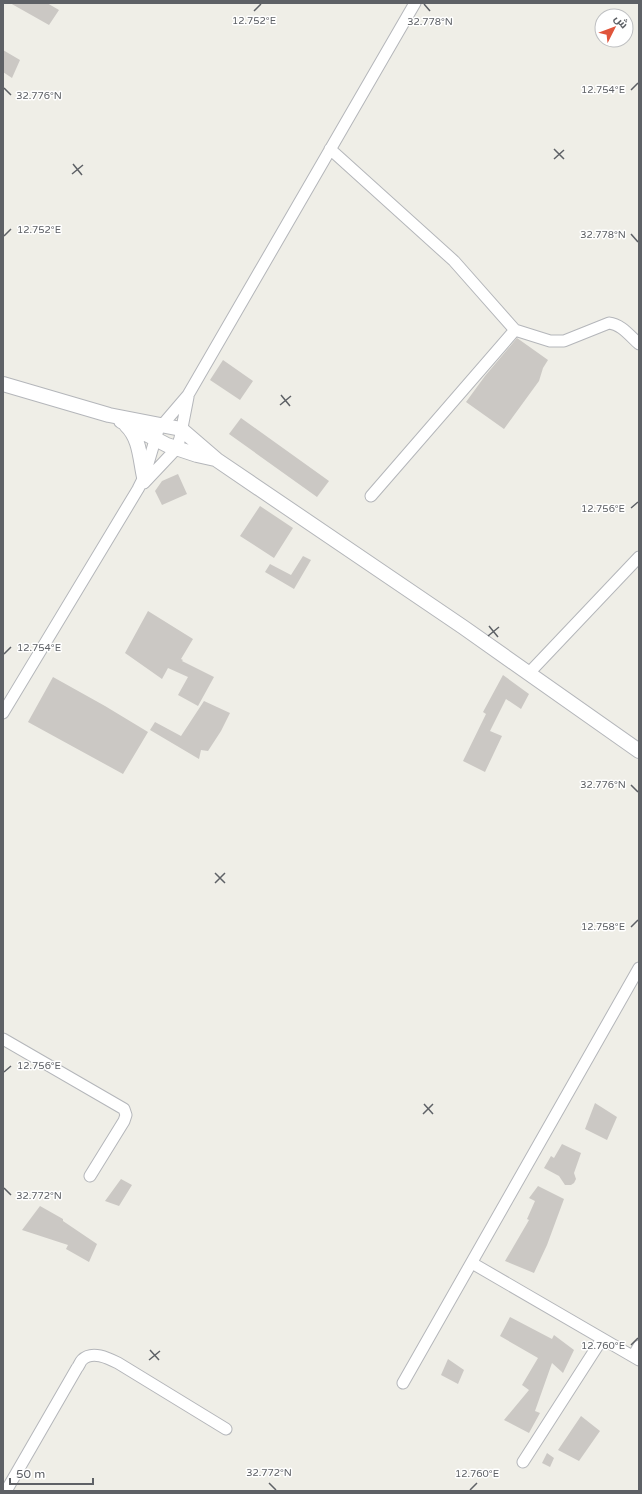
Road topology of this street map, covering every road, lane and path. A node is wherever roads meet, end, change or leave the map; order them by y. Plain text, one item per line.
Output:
1 (414, 3) edge
2 (330, 149) junction
3 (515, 330) junction
4 (639, 344) edge
5 (3, 384) edge
6 (188, 395) junction
7 (109, 415) junction
8 (122, 422) junction
9 (163, 425) junction
10 (181, 429) junction
11 (155, 439) junction
12 (177, 448) junction
13 (217, 460) junction
14 (141, 483) junction
15 (371, 496) dead end
16 (639, 557) edge
17 (529, 673) junction
18 (3, 713) edge
19 (639, 751) edge
20 (639, 968) edge
21 (3, 1039) edge
22 (90, 1176) dead end
23 (472, 1263) junction
24 (602, 1339) junction
25 (639, 1346) edge
26 (636, 1358) edge
27 (403, 1383) dead end
28 (226, 1429) dead end
29 (523, 1462) dead end
30 (6, 1491) edge

1 - 2 street
2 - 3 street
2 - 6 street
3 - 4 street
3 - 15 street
5 - 7 street
6 - 9 street
6 - 10 street
7 - 8 street
7 - 9 street
8 - 11 street
8 - 14 street
9 - 10 street
9 - 11 street
10 - 12 street
10 - 13 street
11 - 12 street
11 - 14 street
12 - 13 street
12 - 14 street
13 - 17 street
14 - 18 street
16 - 17 street
17 - 19 street
20 - 23 street
21 - 22 street
23 - 24 street
23 - 27 street
24 - 26 street
24 - 29 street
25 - 26 street
28 - 30 street

